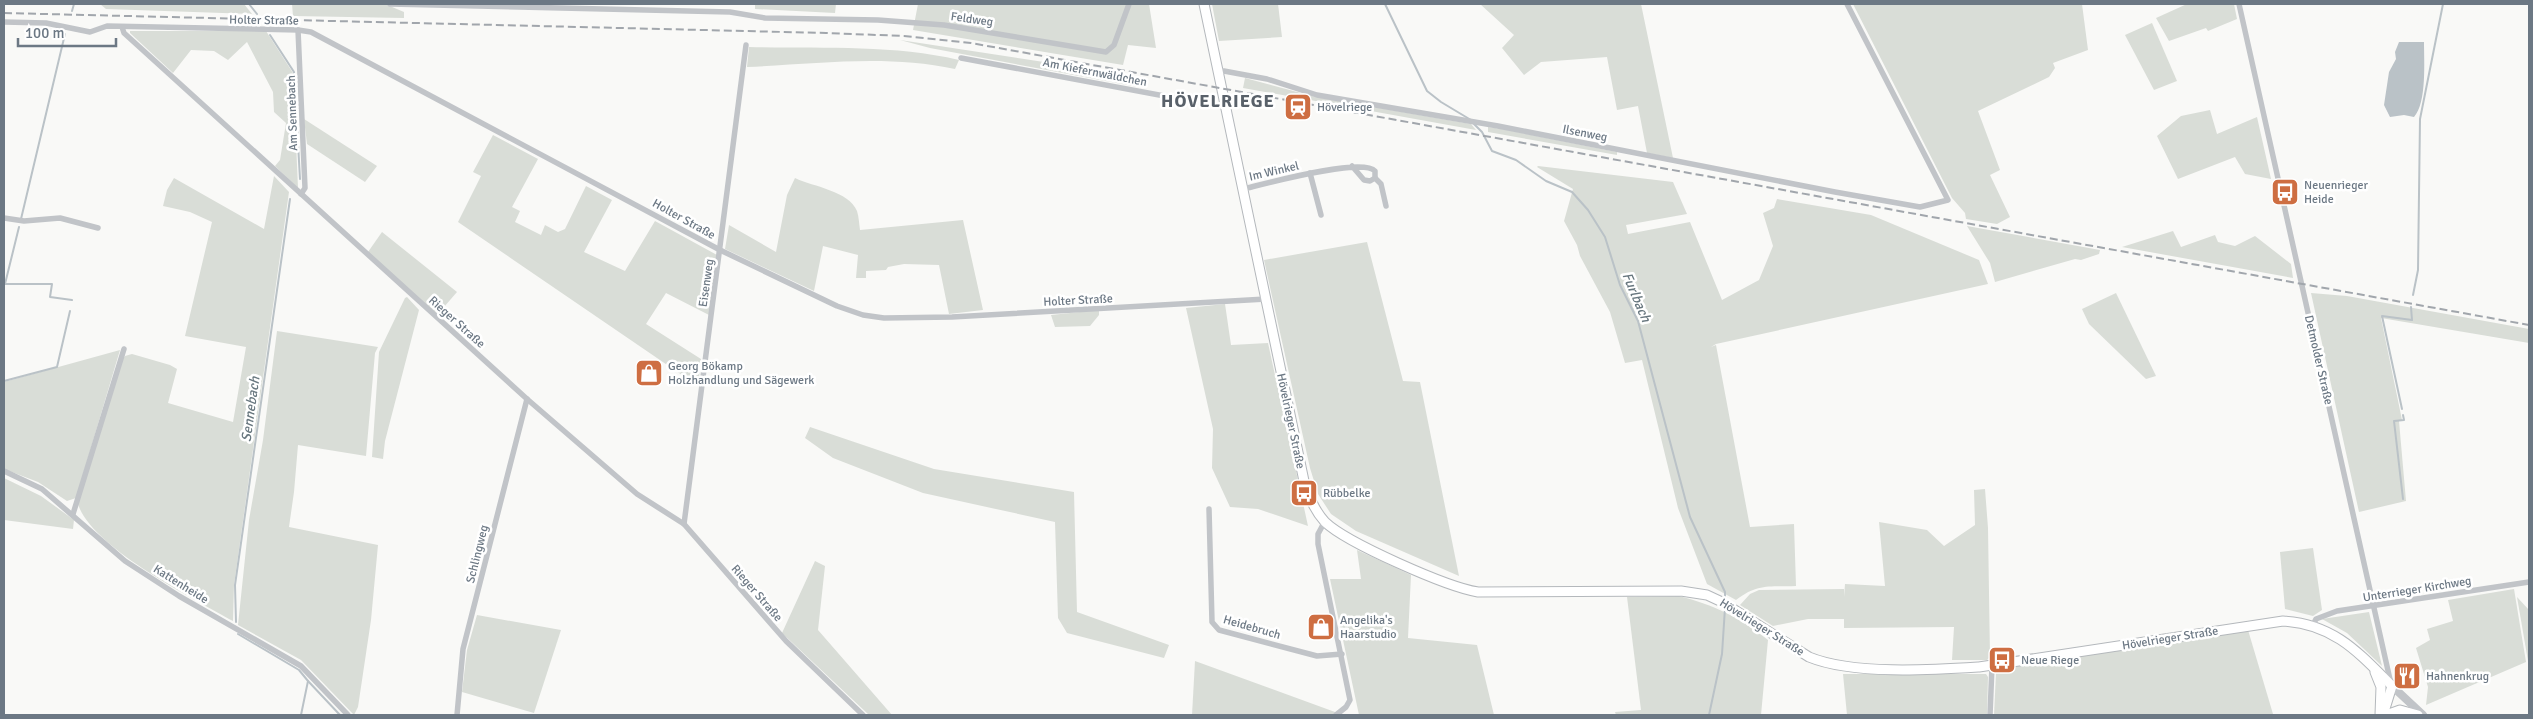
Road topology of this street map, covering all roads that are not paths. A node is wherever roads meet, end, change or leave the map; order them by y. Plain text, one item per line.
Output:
1 (390, 4) edge
2 (1129, 4) edge
3 (1204, 4) edge
4 (1847, 4) edge
5 (2239, 4) edge
6 (4, 22) edge
7 (122, 27) junction
8 (298, 30) junction
9 (746, 45) dead end
10 (961, 58) dead end
11 (1218, 72) junction
12 (1225, 105) junction
13 (1352, 166) junction
14 (1310, 174) junction
15 (1375, 178) junction
16 (1243, 189) junction
17 (301, 194) junction
18 (1386, 206) dead end
19 (1321, 215) dead end
20 (4, 218) edge
21 (98, 228) dead end
22 (720, 250) junction
23 (1266, 301) junction
24 (124, 349) dead end
25 (527, 399) junction
26 (4, 471) edge
27 (1209, 509) dead end
28 (73, 514) junction
29 (1325, 522) junction
30 (684, 524) junction
31 (2529, 582) edge
32 (2374, 605) junction
33 (2313, 625) junction
34 (1342, 654) junction
35 (2387, 664) junction
36 (1992, 666) junction
37 (2372, 667) junction
38 (2383, 677) junction
39 (2392, 686) junction
40 (2381, 687) junction
41 (348, 715) edge
42 (456, 715) edge
43 (863, 715) edge
44 (1336, 715) edge
45 (1990, 715) edge
46 (2381, 715) edge
47 (2386, 715) edge
48 (2418, 715) edge
49 (2423, 715) edge

1 - 2 street, Feldweg
3 - 11 main road, Hövelrieger Straße
4 - 11 street, Ilsenweg
5 - 32 street, Detmolder Straße
6 - 7 street
7 - 8 street, Holter Straße
7 - 17 street, Rieger Straße
8 - 17 street, Am Sennebach
8 - 22 street, Holter Straße
9 - 22 street, Eisenweg
10 - 12 street, Am Kiefernwäldchen
11 - 12 main road, Hövelrieger Straße
12 - 16 main road, Hövelrieger Straße
13 - 14 street, Im Winkel
13 - 15 street
13 - 15 street, Im Winkel
14 - 16 street, Im Winkel
14 - 19 street, Im Winkel
15 - 18 street
16 - 23 main road, Hövelrieger Straße
17 - 25 street, Rieger Straße
20 - 21 street
22 - 23 street, Holter Straße
22 - 30 street, Eisenweg
23 - 29 main road, Hövelrieger Straße
24 - 28 street
25 - 30 street, Rieger Straße
25 - 42 street, Schlingweg
26 - 28 street, Kattenheide
27 - 34 street, Heidebruch
28 - 41 street, Kattenheide
29 - 34 street
29 - 36 main road, Hövelrieger Straße
30 - 43 street, Rieger Straße
31 - 32 street, Unterrieger Kirchweg
32 - 33 street, Unterrieger Kirchweg
32 - 35 street, Detmolder Straße
33 - 36 main road, Hövelrieger Straße
33 - 37 main road, Hövelrieger Straße
34 - 44 street
35 - 38 street
35 - 39 street, Detmolder Straße
36 - 45 street
37 - 38 main road, Hövelrieger Straße
37 - 40 main road
38 - 39 main road, Hövelrieger Straße
38 - 40 main road
39 - 46 main road
39 - 49 street
40 - 46 main road
47 - 48 main road

